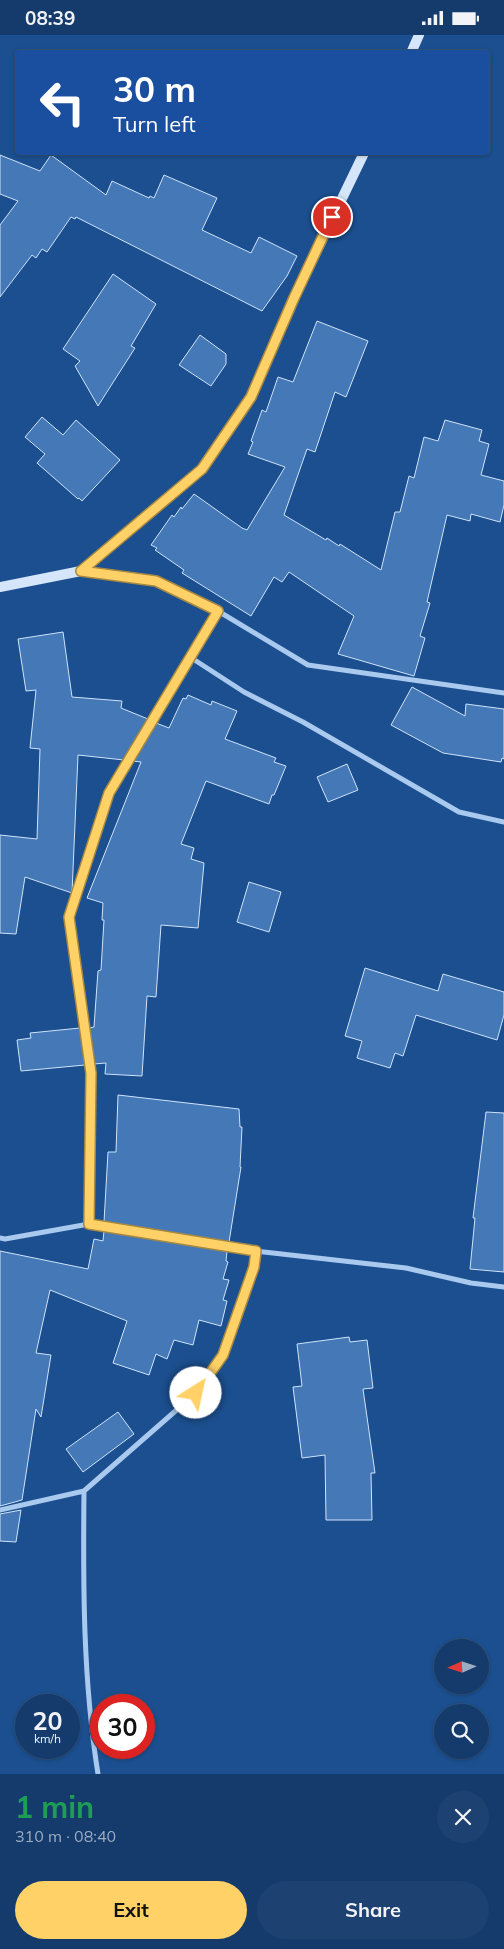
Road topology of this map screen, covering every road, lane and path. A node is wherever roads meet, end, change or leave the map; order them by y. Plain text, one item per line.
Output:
1 (419, 35) edge
2 (412, 50) edge
3 (363, 155) edge
4 (81, 571) junction
5 (0, 587) edge
6 (218, 611) junction
7 (190, 657) junction
8 (504, 693) edge
9 (504, 822) edge
10 (89, 1224) junction
11 (0, 1238) edge
12 (256, 1251) junction
13 (504, 1287) edge
14 (84, 1491) junction
15 (0, 1510) edge
16 (98, 1774) edge

1 - 2 main road
3 - 4 main road
4 - 5 main road
4 - 6 street
6 - 7 street
6 - 8 street
7 - 9 street
7 - 10 street
10 - 11 street
10 - 12 street
12 - 13 street
12 - 14 street
14 - 15 street
14 - 16 street

